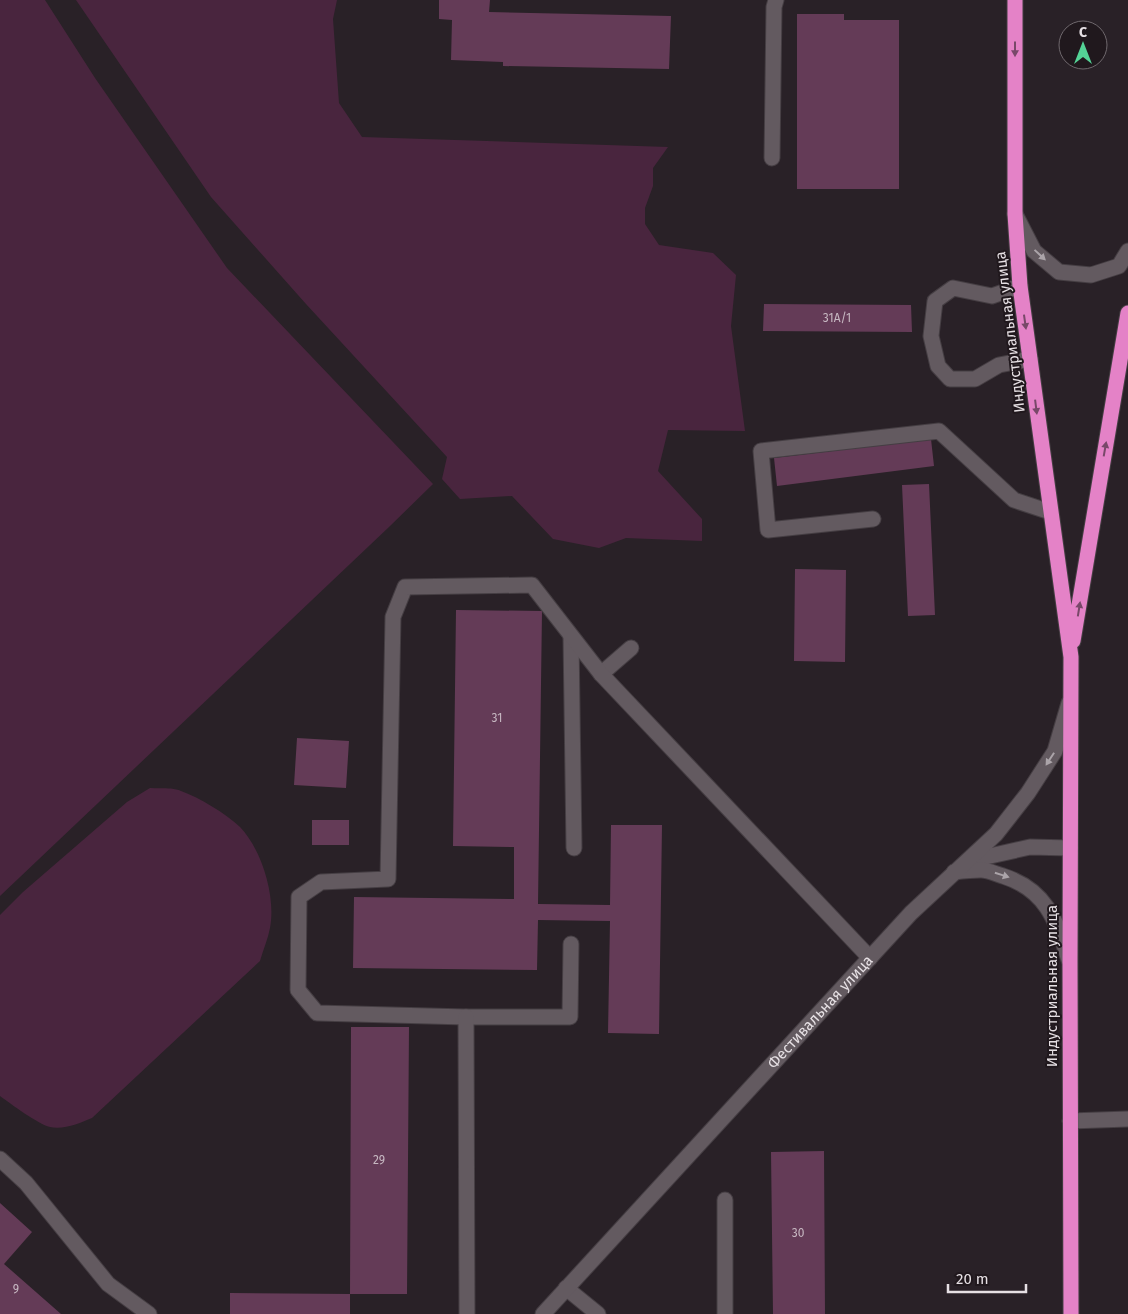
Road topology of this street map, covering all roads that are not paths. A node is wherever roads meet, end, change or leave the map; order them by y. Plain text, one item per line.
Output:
1 (776, 0) edge
2 (1015, 0) edge
3 (772, 158) dead end
4 (1015, 214) junction
5 (1128, 251) edge
6 (1020, 286) junction
7 (1128, 313) edge
8 (1030, 359) junction
9 (1050, 512) junction
10 (873, 519) dead end
11 (571, 637) junction
12 (631, 648) dead end
13 (1071, 657) junction
14 (602, 674) junction
15 (1071, 696) junction
16 (574, 848) dead end
17 (1070, 848) junction
18 (954, 872) junction
19 (571, 944) dead end
20 (870, 958) junction
21 (1070, 962) junction
22 (466, 1017) junction
23 (1128, 1119) edge
24 (1070, 1120) junction
25 (0, 1159) edge
26 (725, 1200) dead end
27 (566, 1288) junction
28 (149, 1314) edge
29 (467, 1314) edge
30 (543, 1314) edge
31 (598, 1314) edge
32 (725, 1314) edge
33 (1071, 1314) edge

1 - 3 street
2 -> 4 highway, Индустриальная улица
4 -> 5 street
4 - 6 highway, Индустриальная улица
6 -> 8 highway, Индустриальная улица
6 - 8 street
13 -> 7 highway, Индустриальная улица
8 -> 9 highway, Индустриальная улица
9 - 10 street
9 - 13 highway, Индустриальная улица
11 - 14 street
11 - 16 street
11 - 22 street
12 - 14 street
13 - 15 highway, Индустриальная улица
14 - 20 street
15 - 17 highway, Индустриальная улица
15 -> 18 street, Фестивальная улица
17 - 18 street
17 - 21 highway, Индустриальная улица
18 - 20 street, Фестивальная улица
18 -> 21 street
19 - 22 street
20 - 27 street, Фестивальная улица
21 - 24 highway, Индустриальная улица
22 - 29 street
23 - 24 street
24 - 33 highway, Индустриальная улица
25 - 28 street
26 - 32 street
27 - 30 street, Фестивальная улица
27 - 31 street

